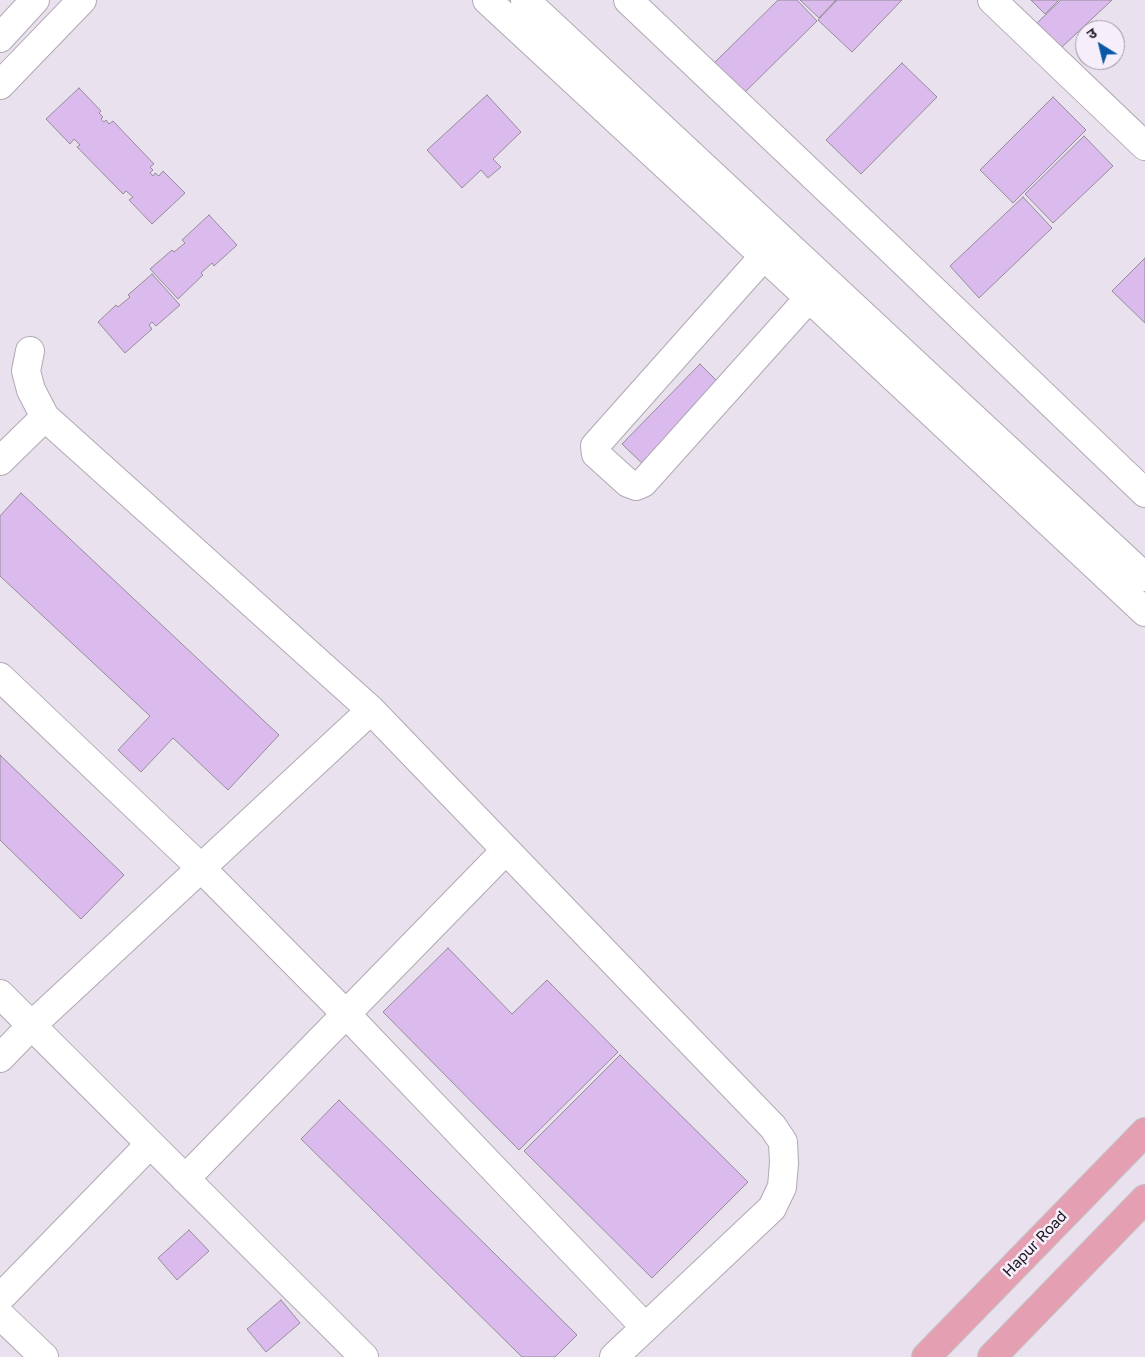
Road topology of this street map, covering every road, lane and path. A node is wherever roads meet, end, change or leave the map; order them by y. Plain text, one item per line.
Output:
1 (36, 0) edge
2 (82, 0) edge
3 (487, 0) edge
4 (525, 0) edge
5 (628, 0) edge
6 (992, 0) edge
7 (0, 38) edge
8 (0, 85) edge
9 (1145, 146) edge
10 (764, 256) junction
11 (809, 298) junction
12 (30, 351) dead end
13 (44, 417) junction
14 (0, 461) edge
15 (1145, 493) edge
16 (1145, 577) edge
17 (1145, 612) edge
18 (0, 677) edge
19 (371, 710) junction
20 (506, 850) junction
21 (201, 868) junction
22 (0, 994) edge
23 (346, 1014) junction
24 (32, 1026) junction
25 (0, 1058) edge
26 (1145, 1132) edge
27 (150, 1144) junction
28 (185, 1179) junction
29 (1144, 1200) edge
30 (0, 1298) edge
31 (0, 1315) edge
32 (645, 1327) junction
33 (44, 1357) edge
34 (364, 1357) edge
35 (614, 1357) edge
36 (926, 1357) edge
37 (992, 1357) edge

1 - 7 street
2 - 8 street
3 - 10 street
4 - 16 street
5 - 15 street
6 - 9 street
10 - 11 street
10 - 11 street
11 - 17 street
12 - 13 street
13 - 14 street
13 - 19 street
18 - 21 street
19 - 20 street
19 - 21 street
20 - 23 street
20 - 32 street
21 - 23 street
21 - 24 street
22 - 24 street
23 - 28 street
23 - 32 street
24 - 25 street
24 - 27 street
26 - 36 main road, Hapur Road
27 - 28 street
27 - 30 street
28 - 34 street
29 - 37 main road
31 - 33 street
32 - 35 street

